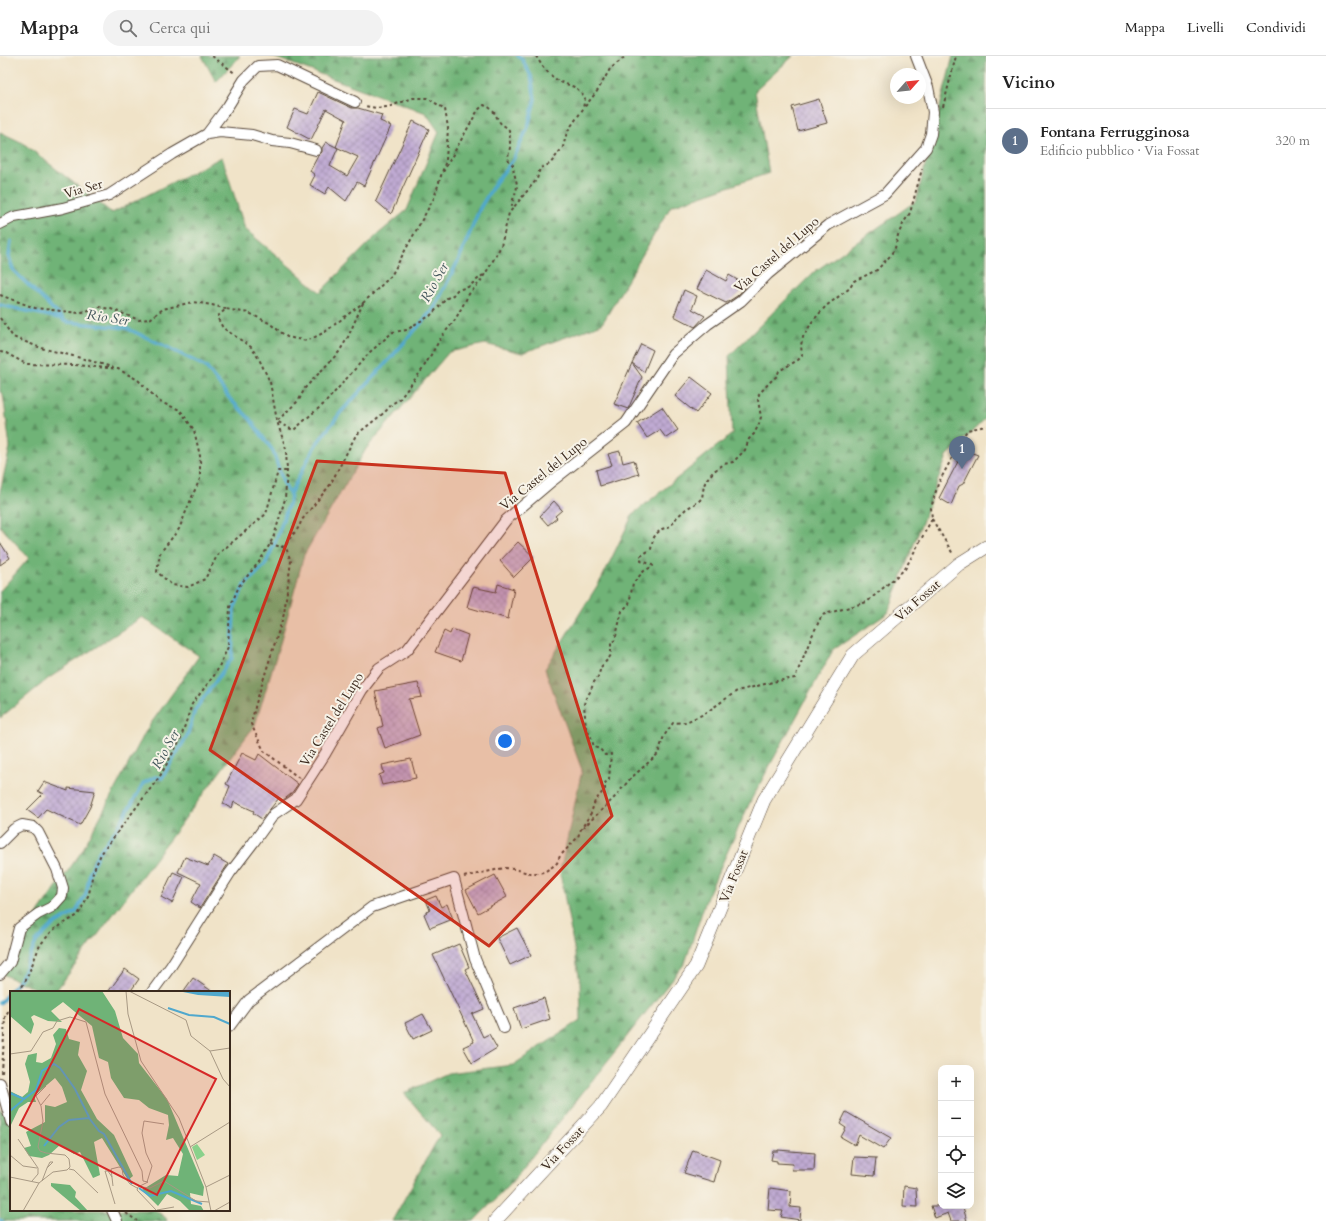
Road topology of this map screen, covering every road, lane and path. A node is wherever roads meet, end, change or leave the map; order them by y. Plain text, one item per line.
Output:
1 (212, 56) edge
2 (536, 56) edge
3 (626, 56) edge
4 (916, 56) edge
5 (956, 56) edge
6 (244, 80) junction
7 (355, 102) joint
8 (583, 109) junction
9 (942, 110) dead end
10 (207, 134) junction
11 (926, 148) junction
12 (316, 150) dead end
13 (440, 177) junction
14 (512, 208) junction
15 (0, 224) edge
16 (485, 273) junction
17 (0, 295) edge
18 (364, 302) junction
19 (226, 309) junction
20 (0, 318) edge
21 (0, 352) edge
22 (118, 369) junction
23 (277, 421) junction
24 (986, 426) edge
25 (287, 471) junction
26 (932, 519) junction
27 (271, 544) junction
28 (281, 547) junction
29 (986, 547) edge
30 (959, 564) junction
31 (306, 784) junction
32 (580, 830) junction
33 (0, 843) edge
34 (454, 879) junction
35 (0, 974) edge
36 (20, 991) edge
37 (153, 991) edge
38 (10, 1008) edge
39 (230, 1026) edge
40 (504, 1028) dead end
41 (1, 1086) edge
42 (10, 1094) edge
43 (10, 1118) edge
44 (112, 1211) edge
45 (122, 1211) edge
46 (117, 1221) edge
47 (137, 1221) edge
48 (495, 1221) edge

1 - 6 path
2 - 8 path
3 - 8 path
4 - 11 street, Via Castel del Lupo
5 - 9 path
6 - 7 street, Via Ser
6 - 10 street, Via Ser
7 - 13 path
8 - 14 path
10 - 12 street, Via Ser
10 - 15 street, Via Ser
11 - 31 street, Via Castel del Lupo
11 - 32 path
13 - 14 path
13 - 18 path
14 - 16 path
16 - 23 path
16 - 28 path
17 - 19 path
18 - 19 path
18 - 23 path
19 - 23 path
20 - 22 path
21 - 22 path
22 - 25 path
23 - 25 path
24 - 26 path
25 - 27 path
26 - 30 path
26 - 32 path
27 - 28 path
27 - 36 path
28 - 31 path
29 - 30 street, Via Fossat
30 - 48 street, Via Fossat
31 - 37 street, Via Castel del Lupo
32 - 34 path
33 - 35 street
34 - 39 street
34 - 40 street
38 - 41 path
41 - 42 street
41 - 43 street
44 - 46 street
45 - 47 path

